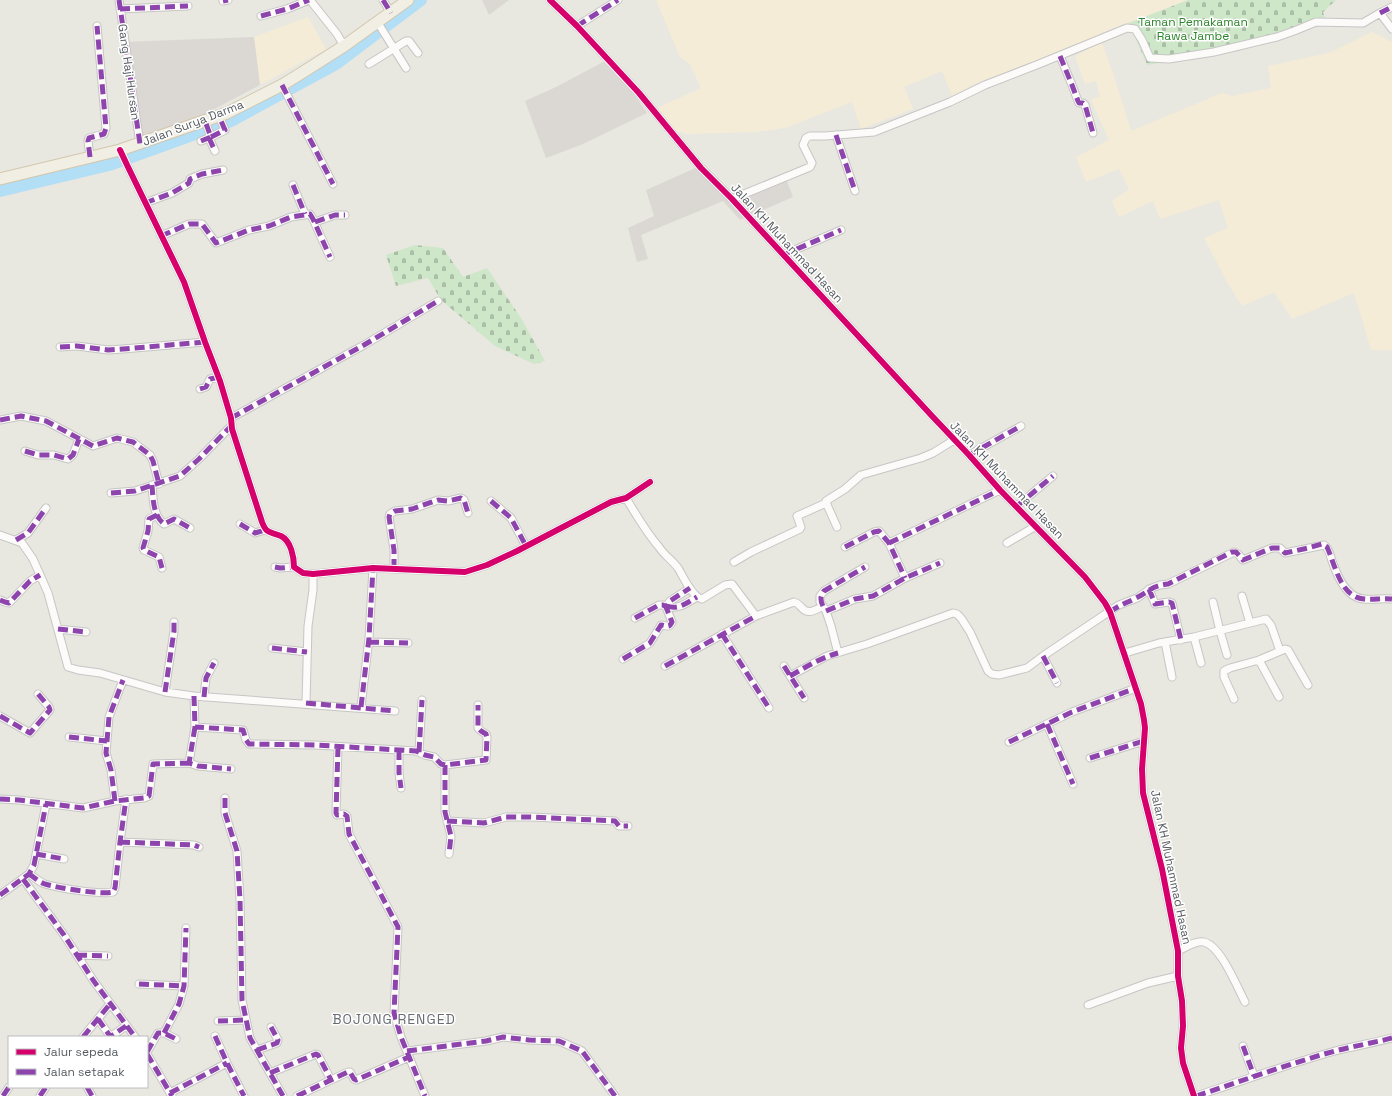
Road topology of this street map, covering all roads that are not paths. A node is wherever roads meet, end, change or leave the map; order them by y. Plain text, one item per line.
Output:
1 (119, 0) edge
2 (309, 0) edge
3 (383, 0) edge
4 (408, 0) edge
5 (550, 0) edge
6 (618, 0) edge
7 (188, 6) dead end
8 (1392, 7) edge
9 (120, 9) junction
10 (391, 13) junction
11 (1380, 13) junction
12 (261, 16) dead end
13 (97, 26) dead end
14 (380, 26) junction
15 (577, 26) junction
16 (1392, 29) edge
17 (344, 46) junction
18 (393, 48) junction
19 (418, 53) dead end
20 (1060, 56) junction
21 (369, 64) dead end
22 (406, 68) dead end
23 (283, 87) junction
24 (220, 118) junction
25 (206, 123) junction
26 (1093, 133) dead end
27 (836, 135) junction
28 (210, 136) junction
29 (201, 141) dead end
30 (140, 144) junction
31 (215, 151) dead end
32 (122, 153) junction
33 (90, 157) junction
34 (223, 170) dead end
35 (0, 179) edge
36 (293, 184) dead end
37 (333, 184) dead end
38 (855, 191) dead end
39 (732, 199) junction
40 (145, 203) junction
41 (305, 214) junction
42 (345, 215) dead end
43 (315, 222) junction
44 (841, 230) dead end
45 (161, 236) junction
46 (783, 255) junction
47 (330, 257) dead end
48 (438, 301) dead end
49 (205, 342) junction
50 (60, 347) dead end
51 (219, 377) junction
52 (200, 389) dead end
53 (0, 420) edge
54 (231, 422) junction
55 (1021, 426) dead end
56 (79, 439) junction
57 (954, 440) junction
58 (25, 451) dead end
59 (969, 455) junction
60 (1053, 476) dead end
61 (650, 482) dead end
62 (156, 485) junction
63 (1000, 490) junction
64 (111, 493) dead end
65 (626, 498) junction
66 (490, 501) dead end
67 (826, 503) junction
68 (1017, 506) junction
69 (46, 508) dead end
70 (468, 513) dead end
71 (157, 514) junction
72 (240, 524) dead end
73 (1036, 526) junction
74 (837, 527) dead end
75 (190, 528) dead end
76 (265, 530) junction
77 (0, 535) edge
78 (16, 540) junction
79 (889, 543) junction
80 (1007, 543) dead end
81 (526, 546) junction
82 (845, 547) dead end
83 (734, 562) dead end
84 (940, 563) dead end
85 (274, 567) dead end
86 (294, 567) junction
87 (865, 567) dead end
88 (162, 568) dead end
89 (373, 568) junction
90 (394, 569) junction
91 (313, 574) junction
92 (40, 575) junction
93 (905, 578) junction
94 (690, 588) junction
95 (1149, 589) junction
96 (1242, 596) dead end
97 (697, 597) junction
98 (1392, 599) edge
99 (0, 600) edge
100 (1213, 602) dead end
101 (666, 606) junction
102 (824, 609) junction
103 (1110, 612) junction
104 (756, 616) junction
105 (635, 618) dead end
106 (174, 622) dead end
107 (1250, 623) junction
108 (58, 629) junction
109 (1220, 631) junction
110 (86, 632) dead end
111 (722, 634) junction
112 (1194, 637) junction
113 (1181, 640) junction
114 (369, 642) junction
115 (1165, 642) junction
116 (408, 644) dead end
117 (272, 648) dead end
118 (1280, 651) junction
119 (307, 652) junction
120 (838, 653) junction
121 (1124, 653) junction
122 (1227, 655) dead end
123 (1043, 656) junction
124 (623, 659) dead end
125 (1259, 660) junction
126 (1201, 663) dead end
127 (214, 664) dead end
128 (665, 666) dead end
129 (784, 666) dead end
130 (790, 676) junction
131 (1172, 677) dead end
132 (123, 680) junction
133 (1057, 683) dead end
134 (1308, 685) dead end
135 (1136, 688) junction
136 (165, 692) junction
137 (38, 694) dead end
138 (194, 696) junction
139 (204, 697) junction
140 (1279, 697) dead end
141 (804, 698) dead end
142 (1234, 699) dead end
143 (422, 700) dead end
144 (306, 703) junction
145 (478, 706) dead end
146 (361, 707) junction
147 (769, 708) dead end
148 (395, 711) dead end
149 (0, 716) edge
150 (1047, 724) junction
151 (195, 727) junction
152 (69, 737) dead end
153 (1144, 740) junction
154 (107, 741) junction
155 (1009, 742) dead end
156 (338, 748) junction
157 (399, 750) junction
158 (419, 752) junction
159 (1090, 758) dead end
160 (189, 763) junction
161 (445, 765) junction
162 (231, 769) dead end
163 (1073, 784) dead end
164 (401, 788) dead end
165 (225, 798) dead end
166 (0, 799) edge
167 (126, 799) junction
168 (115, 801) junction
169 (46, 804) junction
170 (447, 821) junction
171 (628, 826) dead end
172 (120, 842) junction
173 (199, 847) dead end
174 (36, 854) junction
175 (449, 854) dead end
176 (64, 859) dead end
177 (26, 876) junction
178 (0, 895) edge
179 (186, 928) dead end
180 (1178, 951) junction
181 (77, 955) junction
182 (108, 956) dead end
183 (1178, 976) junction
184 (139, 984) dead end
185 (184, 986) junction
186 (1245, 1002) dead end
187 (110, 1004) junction
188 (1088, 1005) dead end
189 (98, 1019) junction
190 (246, 1020) junction
191 (218, 1021) dead end
192 (126, 1026) junction
193 (271, 1027) dead end
194 (164, 1033) junction
195 (84, 1036) edge
196 (134, 1036) edge
197 (215, 1036) dead end
198 (1392, 1038) edge
199 (176, 1039) dead end
200 (1243, 1046) dead end
201 (257, 1050) junction
202 (148, 1051) edge
203 (408, 1054) junction
204 (148, 1055) edge
205 (227, 1063) junction
206 (270, 1074) junction
207 (1254, 1076) junction
208 (331, 1080) junction
209 (171, 1095) edge
210 (244, 1096) edge
211 (283, 1096) edge
212 (297, 1096) edge
213 (425, 1096) edge
214 (615, 1096) edge
215 (1195, 1096) edge

1 - 9 street, Gang Haji Hursan
2 - 12 street
2 - 17 street
3 - 10 street
4 - 10 main road, Jalan Surya Darma
5 - 15 street, Jalan KH Muhammad Hasan
6 - 15 street
7 - 9 street
8 - 11 street
9 - 30 street, Gang Haji Hursan
10 - 14 main road, Jalan Surya Darma
11 - 16 street
11 - 20 street
13 - 33 street
14 - 17 main road, Jalan Surya Darma
14 - 18 street
15 - 39 street, Jalan KH Muhammad Hasan
17 - 23 main road, Jalan Surya Darma
18 - 19 street
18 - 21 street
18 - 22 street
20 - 26 street
20 - 27 street
23 - 24 main road, Jalan Surya Darma
23 - 37 street
24 - 25 main road, Jalan Surya Darma
24 - 28 street
25 - 28 street
25 - 30 main road, Jalan Surya Darma
27 - 38 street
27 - 39 street
28 - 29 street
28 - 31 street
30 - 32 main road, Jalan Surya Darma
32 - 33 main road, Jalan Surya Darma
32 - 40 street
33 - 35 main road, Jalan Surya Darma
34 - 40 street
36 - 41 street
39 - 46 street, Jalan KH Muhammad Hasan
40 - 45 street
41 - 43 street
41 - 45 street
42 - 43 street
43 - 47 street
44 - 46 street
45 - 49 street
46 - 57 street, Jalan KH Muhammad Hasan
48 - 54 street
49 - 50 street
49 - 51 street
51 - 52 street
51 - 54 street
53 - 56 street
54 - 62 street
54 - 76 street
55 - 59 street
56 - 58 street
56 - 62 street
57 - 59 street, Jalan KH Muhammad Hasan
57 - 67 street
59 - 63 street, Jalan KH Muhammad Hasan
60 - 68 street
61 - 65 street
62 - 64 street
62 - 71 street
63 - 68 street, Jalan KH Muhammad Hasan
63 - 79 street
65 - 81 street
65 - 94 street
66 - 81 street
67 - 74 street
67 - 83 street
68 - 73 street, Jalan KH Muhammad Hasan
69 - 78 street
70 - 90 street
71 - 75 street
71 - 88 street
72 - 76 street
73 - 80 street
73 - 103 street, Jalan KH Muhammad Hasan
76 - 86 street
77 - 78 street
78 - 92 street
79 - 82 street
79 - 93 street
81 - 90 street
84 - 93 street
85 - 86 street
86 - 91 street
87 - 102 street
89 - 90 street
89 - 91 street
89 - 114 street
91 - 119 street
92 - 99 street
92 - 108 street
93 - 102 street
94 - 97 street
94 - 101 street
95 - 98 street
95 - 103 street
95 - 113 street
96 - 107 street
97 - 101 street
97 - 104 street
100 - 109 street
101 - 105 street
101 - 124 street
102 - 104 street
102 - 120 street
103 - 121 street, Jalan KH Muhammad Hasan
103 - 123 street
104 - 111 street
106 - 136 street
107 - 109 street
107 - 118 street
108 - 110 street
108 - 132 street
109 - 112 street
109 - 122 street
111 - 128 street
111 - 147 street
112 - 113 street
112 - 126 street
113 - 115 street
114 - 116 street
114 - 146 street
115 - 121 street
115 - 131 street
117 - 119 street
118 - 125 street
118 - 134 street
119 - 144 street
120 - 123 street
120 - 130 street
121 - 135 street, Jalan KH Muhammad Hasan
123 - 133 street
125 - 140 street
125 - 142 street
127 - 139 street
129 - 130 street
130 - 141 street
132 - 136 street
132 - 154 street
135 - 150 street
135 - 153 street, Jalan KH Muhammad Hasan
136 - 138 street
137 - 149 street
138 - 139 street
138 - 151 street
139 - 144 street
143 - 158 street
144 - 146 street
145 - 161 street
146 - 148 street
150 - 155 street
150 - 163 street
151 - 156 street
151 - 160 street
152 - 154 street
153 - 159 street
153 - 180 street, Jalan KH Muhammad Hasan
154 - 168 street
156 - 157 street
156 - 203 street
157 - 158 street
157 - 164 street
158 - 161 street
160 - 162 street
160 - 167 street
161 - 170 street
165 - 190 street
166 - 169 street
167 - 168 street
167 - 172 street
168 - 169 street
169 - 174 street
170 - 171 street
170 - 175 street
172 - 173 street
172 - 177 street
174 - 176 street
174 - 177 street
177 - 178 street
177 - 181 street
179 - 185 street
180 - 183 street, Jalan KH Muhammad Hasan
180 - 186 street
181 - 182 street
181 - 187 street
183 - 188 street
183 - 215 street, Jalan KH Muhammad Hasan
184 - 185 street
185 - 194 street
187 - 189 street
187 - 192 street
189 - 192 street
189 - 195 street
190 - 191 street
190 - 201 street
192 - 196 street
193 - 201 street
194 - 199 street
194 - 202 street
197 - 205 street
198 - 207 street
200 - 207 street
201 - 206 street
203 - 208 street
203 - 213 street
203 - 214 street
204 - 209 street
205 - 209 street
205 - 210 street
206 - 208 street
206 - 211 street
207 - 215 street
208 - 212 street

